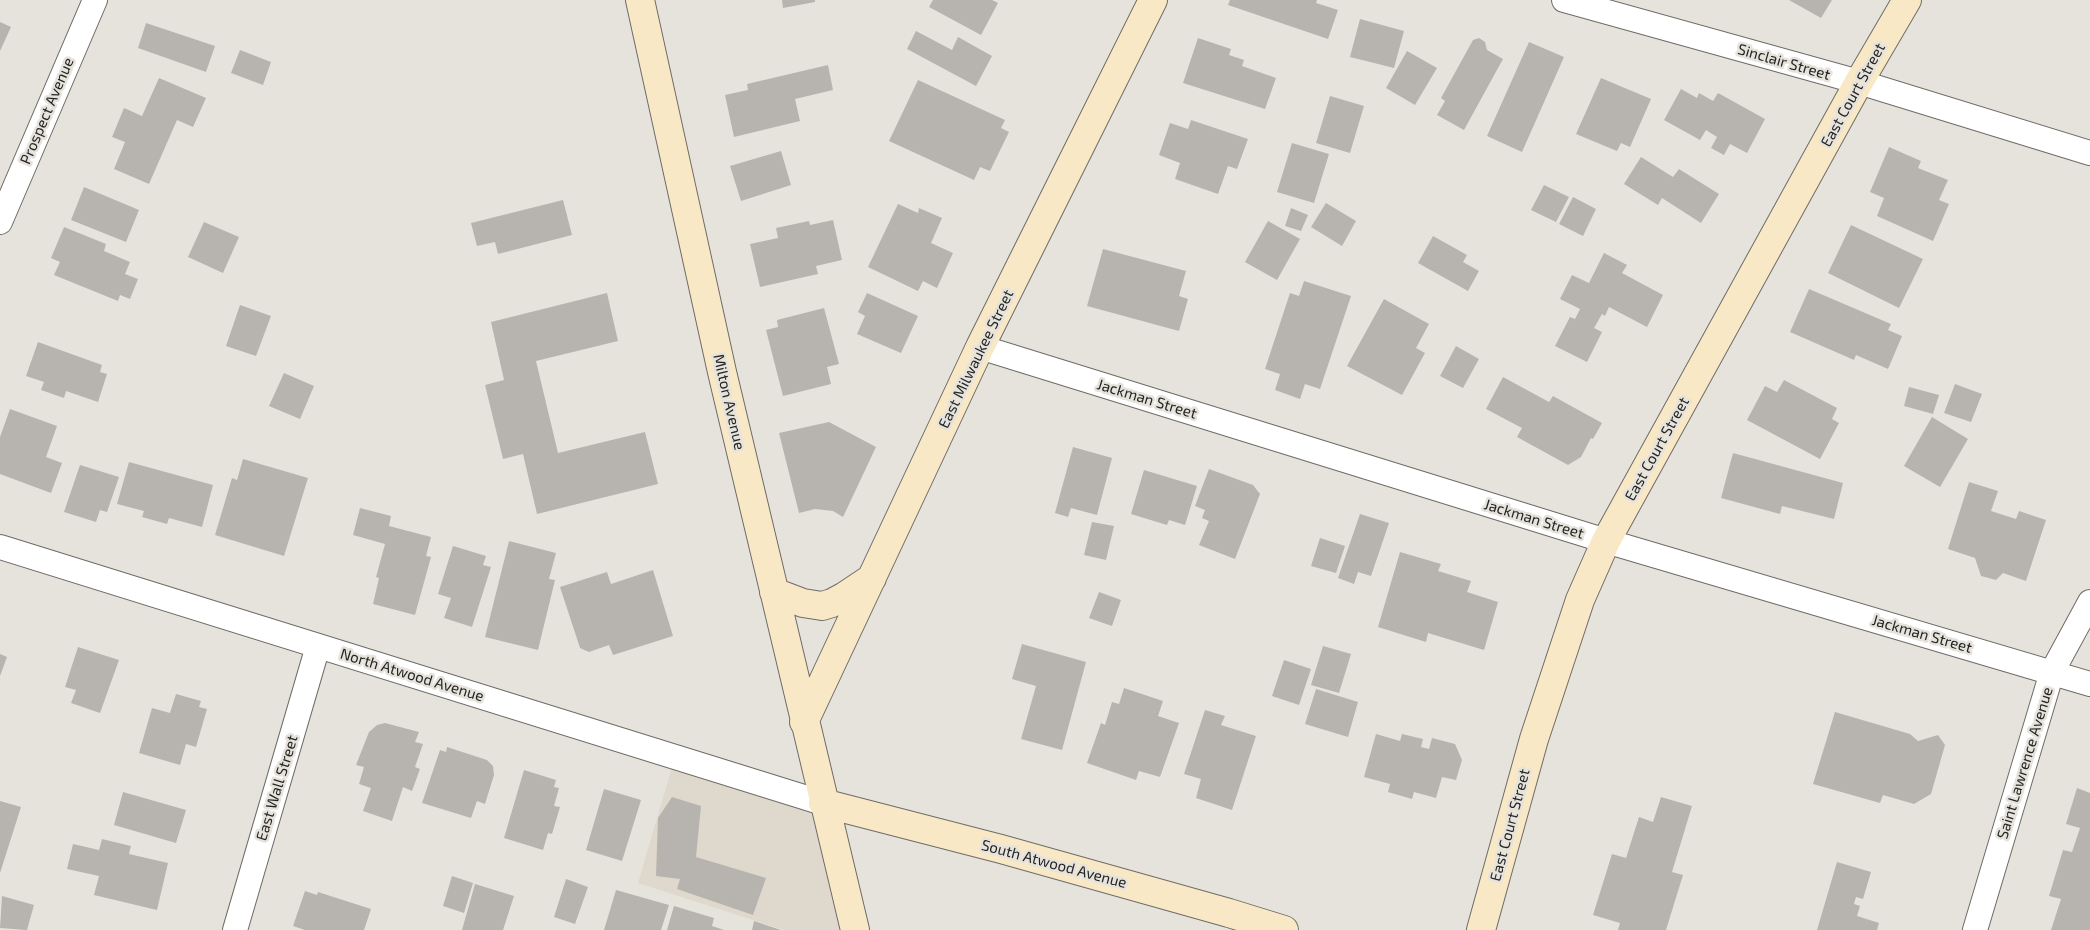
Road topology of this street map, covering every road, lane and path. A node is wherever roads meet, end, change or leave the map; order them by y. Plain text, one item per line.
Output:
1 (95, 0) edge
2 (640, 0) edge
3 (1153, 0) edge
4 (1564, 0) edge
5 (1907, 0) edge
6 (1859, 82) junction
7 (2090, 153) edge
8 (0, 222) edge
9 (980, 347) junction
10 (1606, 541) junction
11 (0, 547) edge
12 (872, 578) junction
13 (774, 592) junction
14 (2090, 602) edge
15 (318, 646) junction
16 (2052, 672) junction
17 (2090, 684) edge
18 (804, 722) junction
19 (823, 803) junction
20 (235, 930) edge
21 (855, 930) edge
22 (1284, 930) edge
23 (1481, 930) edge
24 (1975, 930) edge

1 - 8 street, Prospect Avenue
2 - 13 main road, Milton Avenue
3 - 9 main road, East Milwaukee Street
4 - 6 street, Sinclair Street
5 - 6 main road, East Court Street
6 - 7 street, Sinclair Street
6 - 10 main road, East Court Street
9 - 10 street, Jackman Street
9 - 12 main road, East Milwaukee Street
10 - 16 street, Jackman Street
10 - 23 main road, East Court Street
11 - 15 street, North Atwood Avenue
12 - 13 main road
12 - 18 main road, East Milwaukee Street
13 - 18 main road, Milton Avenue
14 - 16 street, Saint Lawrence Avenue
15 - 19 street, North Atwood Avenue
15 - 20 street, East Wall Street
16 - 17 street, Jackman Street
16 - 24 street, Saint Lawrence Avenue
18 - 19 main road, Milton Avenue
19 - 21 main road
19 - 22 main road, South Atwood Avenue

